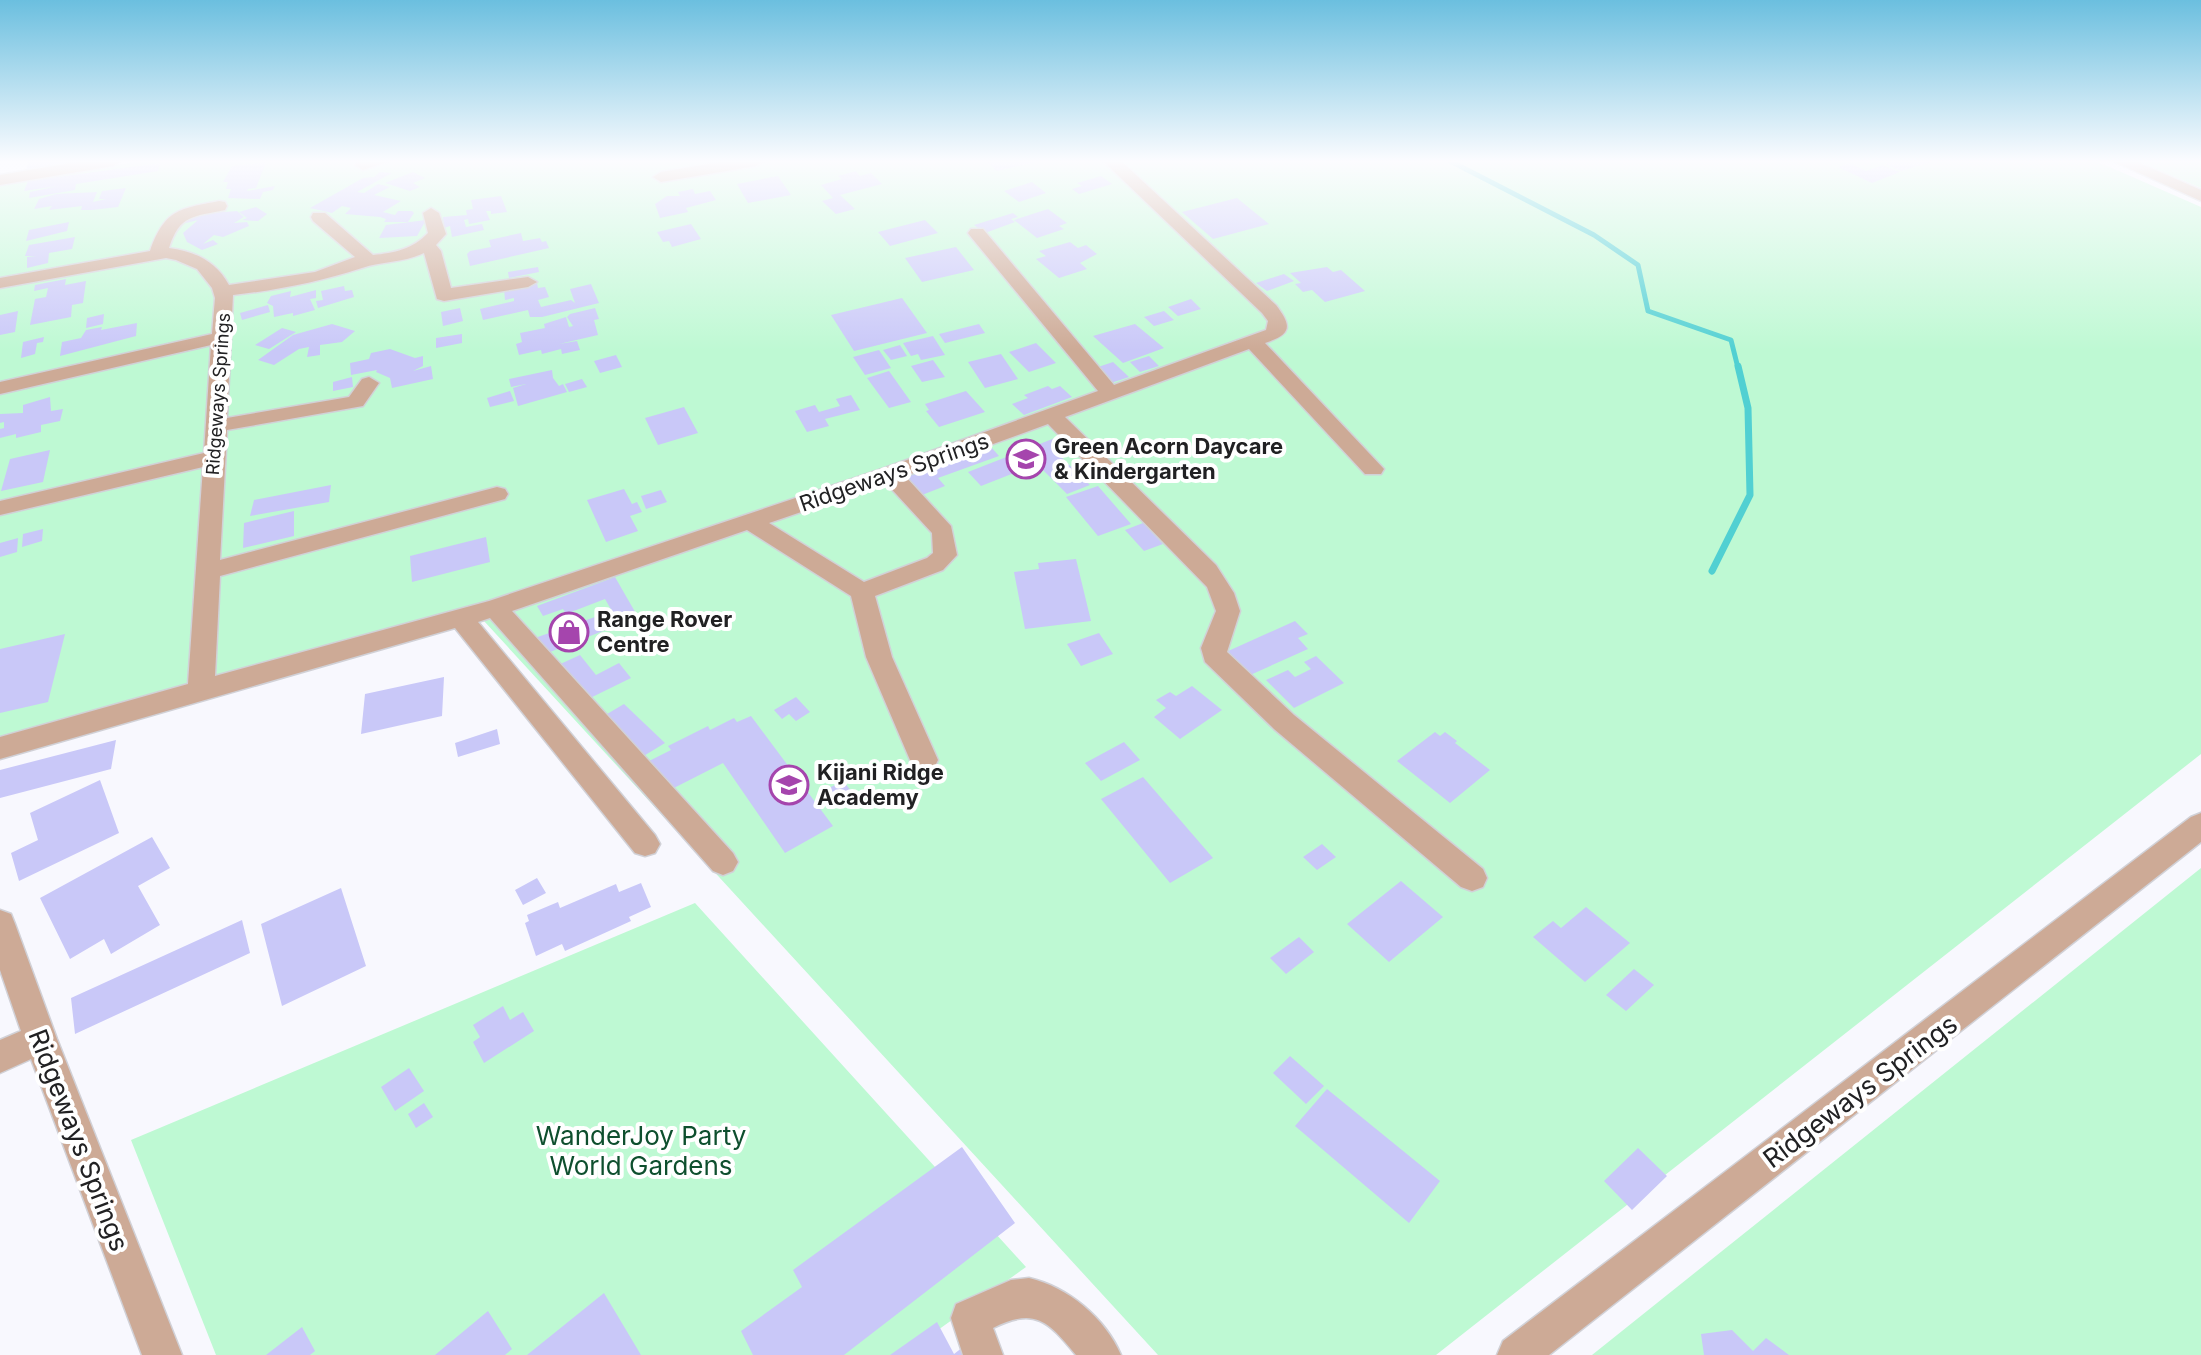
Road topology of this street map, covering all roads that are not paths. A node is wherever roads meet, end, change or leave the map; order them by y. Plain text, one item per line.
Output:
1 (168, 224) edge
2 (328, 224) edge
3 (434, 224) edge
4 (1177, 224) edge
5 (977, 233) dead end
6 (425, 246) junction
7 (158, 253) junction
8 (361, 262) junction
9 (528, 282) dead end
10 (0, 283) edge
11 (222, 291) junction
12 (223, 337) junction
13 (1254, 343) junction
14 (369, 383) dead end
15 (0, 388) edge
16 (1112, 395) junction
17 (1052, 416) junction
18 (216, 426) junction
19 (213, 458) junction
20 (1373, 469) dead end
21 (890, 474) junction
22 (497, 494) dead end
23 (0, 508) edge
24 (749, 521) junction
25 (209, 571) junction
26 (862, 592) junction
27 (495, 608) junction
28 (461, 618) junction
29 (201, 690) junction
30 (0, 748) edge
31 (924, 760) dead end
32 (2201, 825) edge
33 (645, 844) dead end
34 (723, 862) dead end
35 (1472, 878) dead end
36 (0, 924) edge
37 (40, 1039) junction
38 (0, 1057) edge
39 (162, 1355) edge
40 (983, 1355) edge
41 (1101, 1355) edge
42 (1517, 1355) edge

1 - 7 street
2 - 8 street
3 - 6 street
4 - 13 street, Ridgeways Springs
5 - 16 street
6 - 8 street
6 - 9 street
7 - 10 street, Ridgeways Springs
7 - 11 street, Ridgeways Springs
8 - 11 street
11 - 12 street, Ridgeways Springs
12 - 15 street
12 - 18 street, Ridgeways Springs
13 - 16 street, Ridgeways Springs
13 - 20 street
14 - 18 street
16 - 17 street, Ridgeways Springs
17 - 21 street, Ridgeways Springs
17 - 35 street
18 - 19 street, Ridgeways Springs
19 - 23 street
19 - 25 street, Ridgeways Springs
21 - 24 street, Ridgeways Springs
21 - 26 street
22 - 25 street
24 - 26 street
24 - 27 street, Ridgeways Springs
25 - 29 street, Ridgeways Springs
26 - 31 street
27 - 28 street, Ridgeways Springs
27 - 34 street
28 - 29 street, Ridgeways Springs
28 - 33 street
29 - 30 street, Ridgeways Springs
32 - 42 street, Ridgeways Springs
36 - 37 street, Ridgeways Springs
37 - 38 street
37 - 39 street, Ridgeways Springs
40 - 41 street

